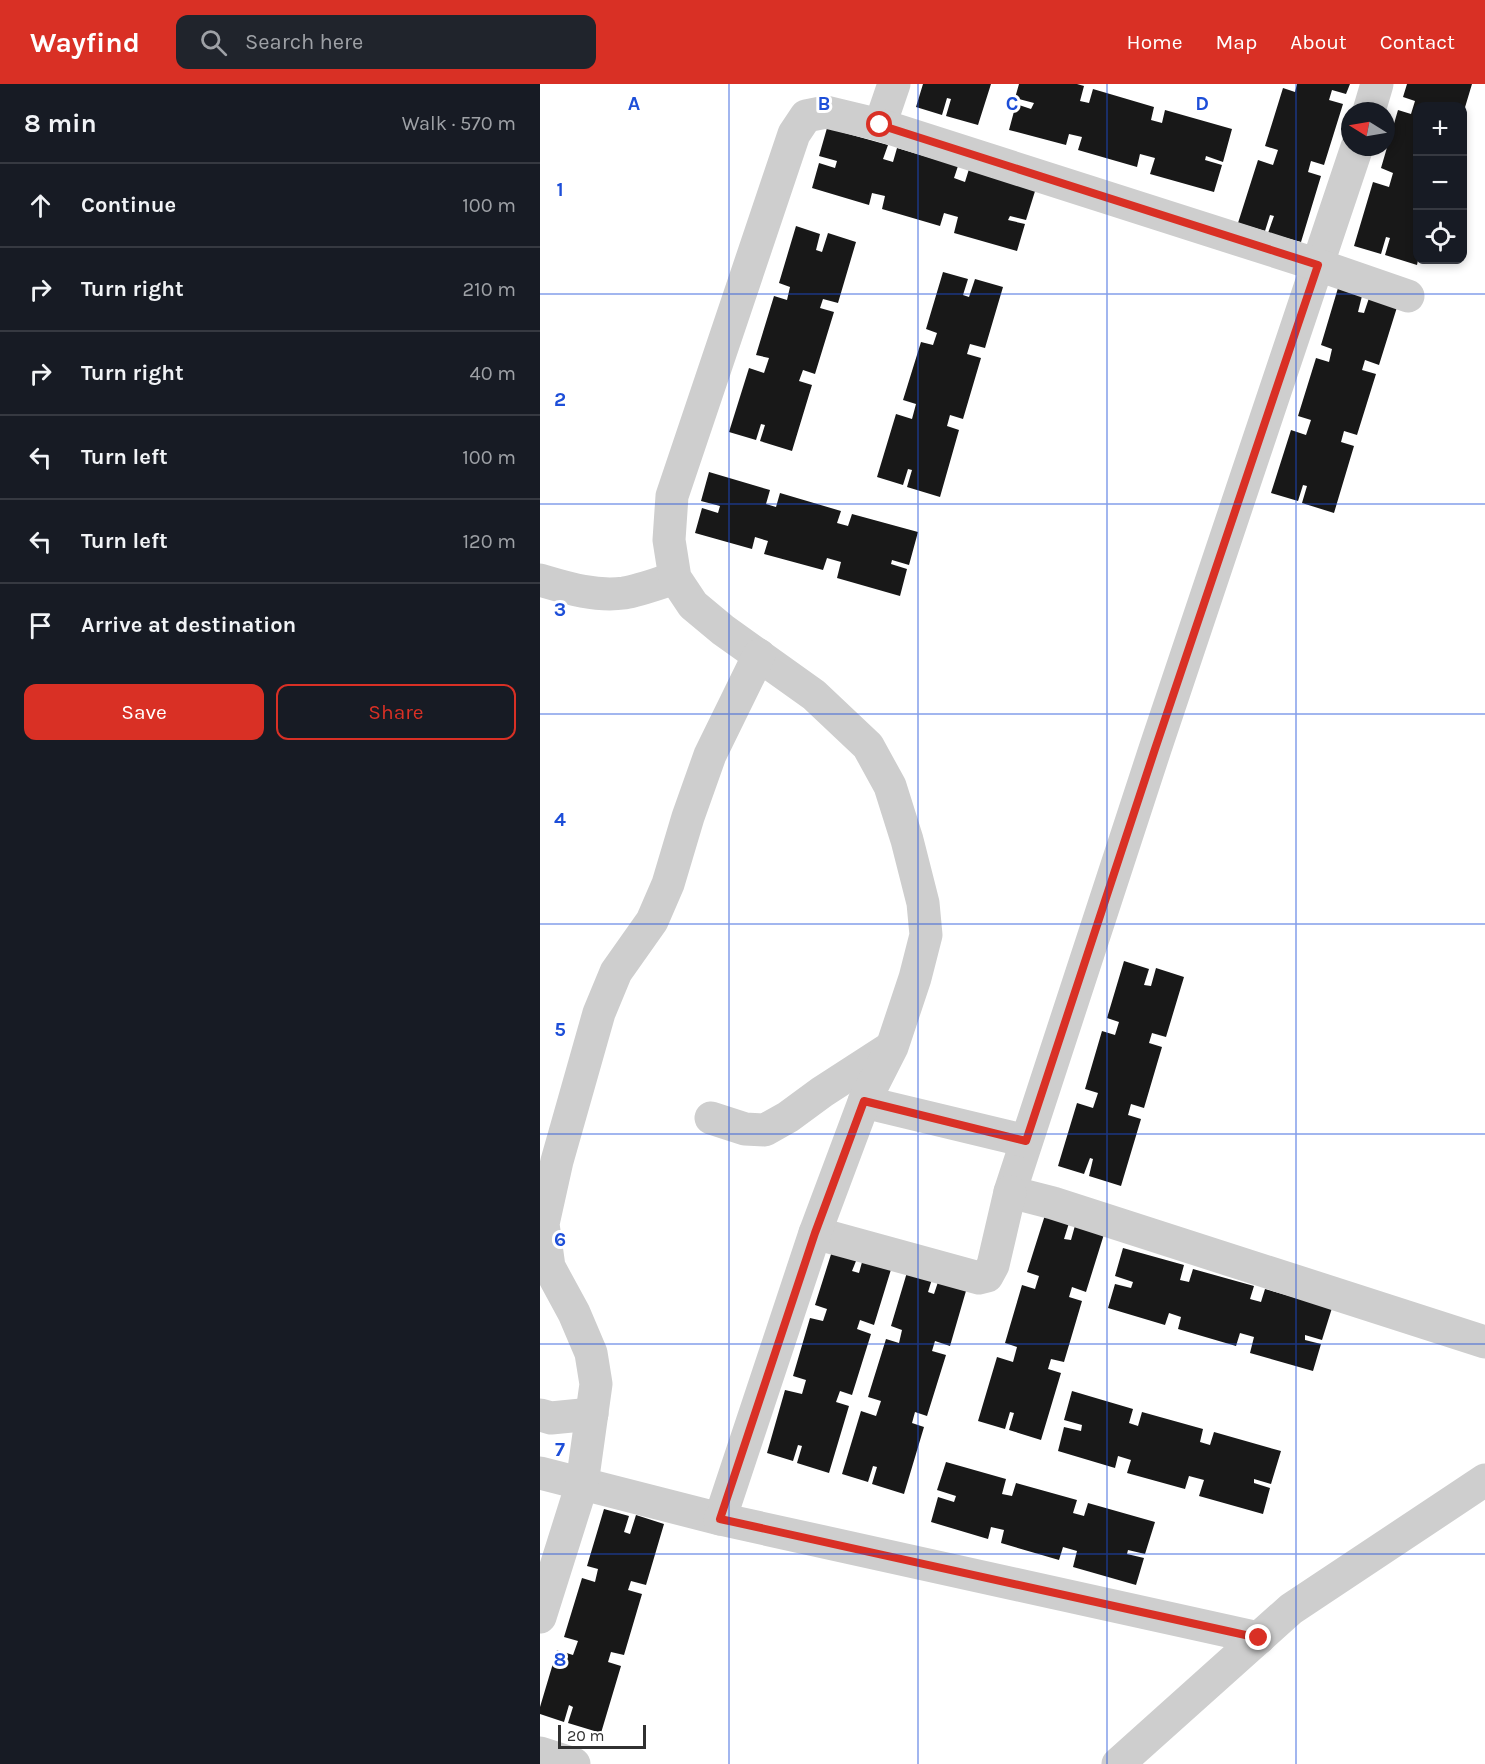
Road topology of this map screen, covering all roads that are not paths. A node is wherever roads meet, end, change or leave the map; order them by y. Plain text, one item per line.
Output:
1 (894, 84) edge
2 (1377, 84) edge
3 (1372, 102) edge
4 (880, 125) junction
5 (1354, 156) edge
6 (1318, 265) junction
7 (1408, 296) dead end
8 (675, 578) junction
9 (540, 580) edge
10 (759, 655) junction
11 (891, 1047) junction
12 (864, 1101) junction
13 (711, 1118) dead end
14 (1026, 1141) junction
15 (1010, 1192) junction
16 (815, 1233) junction
17 (1485, 1342) edge
18 (592, 1414) junction
19 (540, 1415) edge
20 (540, 1473) edge
21 (1485, 1480) edge
22 (582, 1484) junction
23 (720, 1519) junction
24 (540, 1617) edge
25 (1259, 1638) junction
26 (540, 1753) edge
27 (574, 1764) edge
28 (1118, 1764) edge

1 - 4 street
2 - 3 street
4 - 6 street
4 - 8 street
5 - 6 street
6 - 7 street
6 - 14 street
8 - 9 street
8 - 10 street
10 - 11 street
10 - 18 street
11 - 12 street
11 - 13 street
12 - 14 street
12 - 16 street
14 - 15 street
15 - 16 street
15 - 17 street
16 - 23 street
18 - 19 street
18 - 22 street
20 - 22 street
21 - 25 street
22 - 23 street
22 - 24 street
23 - 25 street
25 - 28 street
26 - 27 street

